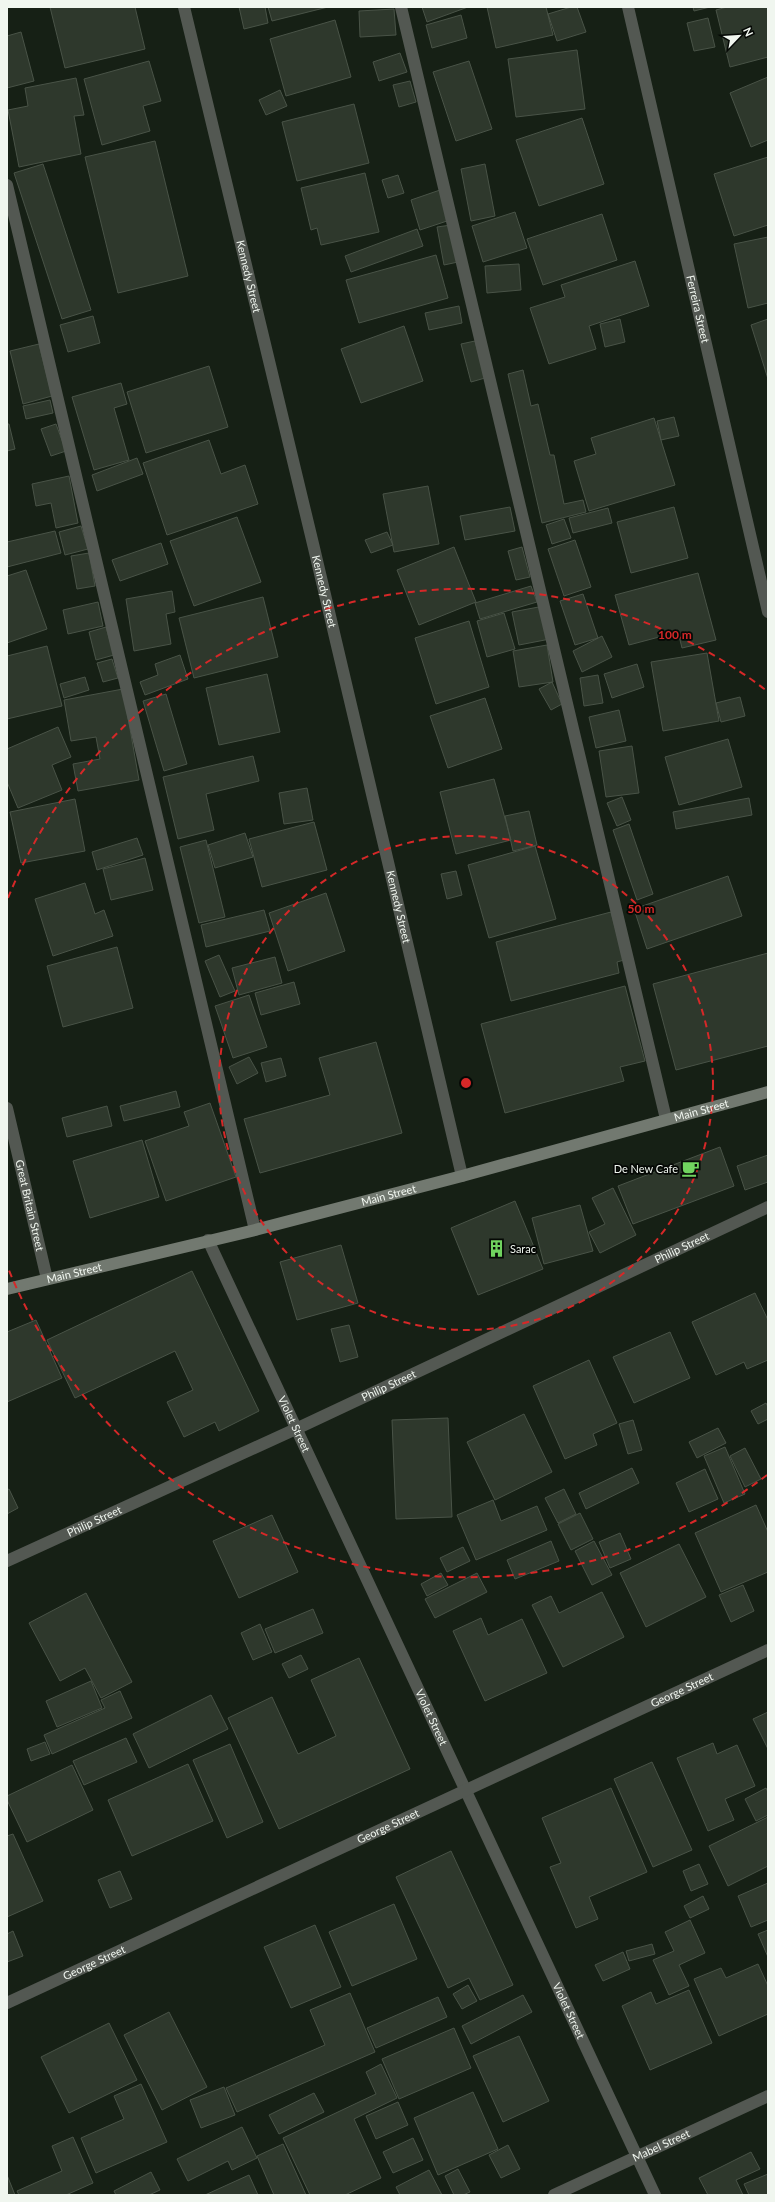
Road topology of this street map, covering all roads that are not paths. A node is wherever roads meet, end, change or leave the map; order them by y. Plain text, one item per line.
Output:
1 (184, 7) edge
2 (401, 7) edge
3 (628, 7) edge
4 (7, 185) edge
5 (768, 612) edge
6 (768, 1092) edge
7 (7, 1108) edge
8 (666, 1119) junction
9 (462, 1176) junction
10 (768, 1207) edge
11 (255, 1230) junction
12 (208, 1240) junction
13 (47, 1279) junction
14 (7, 1289) edge
15 (298, 1428) junction
16 (7, 1561) edge
17 (768, 1650) edge
18 (465, 1789) junction
19 (7, 2003) edge
20 (768, 2096) edge
21 (637, 2156) junction
22 (554, 2195) edge
23 (655, 2195) edge

1 - 9 street, Kennedy Street
2 - 8 street
3 - 5 street, Ferreira Street
4 - 11 street
6 - 8 main road, Main Street
7 - 13 street, Great Britain Street
8 - 9 main road, Main Street
9 - 11 main road, Main Street
10 - 15 street, Philip Street
11 - 12 main road, Main Street
12 - 13 main road, Main Street
12 - 15 street, Violet Street
13 - 14 main road, Main Street
15 - 16 street, Philip Street
15 - 18 street, Violet Street
17 - 18 street, George Street
18 - 19 street, George Street
18 - 21 street, Violet Street
20 - 21 street, Mabel Street
21 - 22 street, Mabel Street
21 - 23 street, Violet Street

